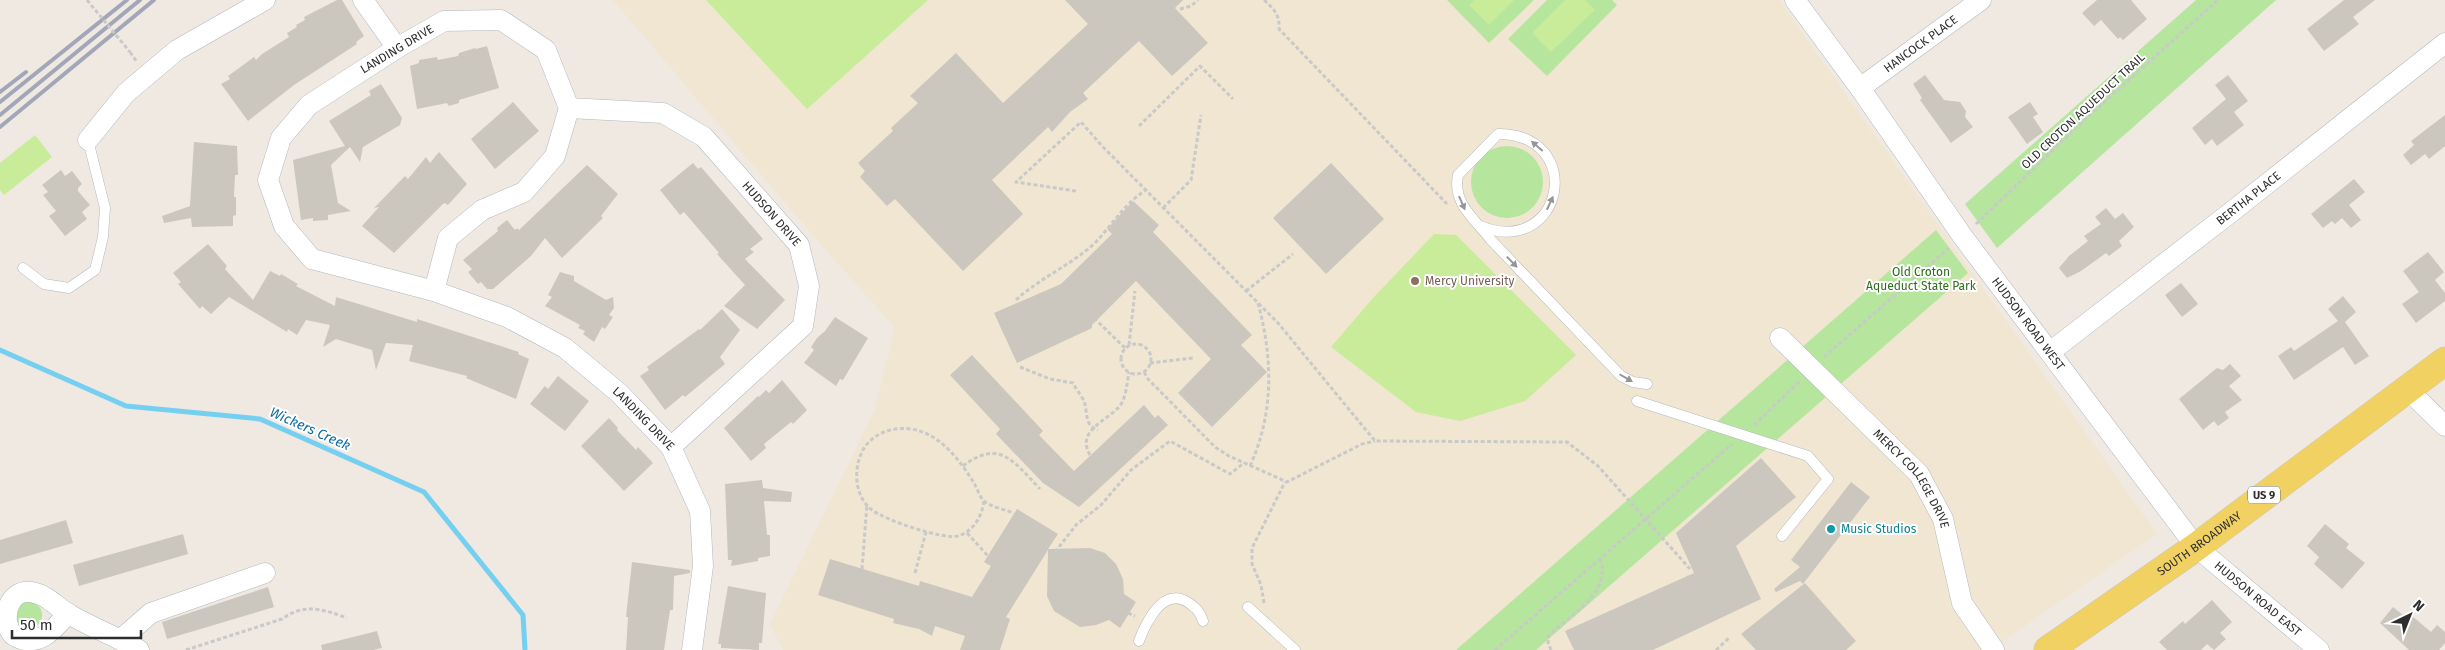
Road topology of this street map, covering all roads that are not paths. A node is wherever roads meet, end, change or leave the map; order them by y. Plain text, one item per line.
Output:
1 (265, 0) edge
2 (363, 0) edge
3 (1795, 0) edge
4 (1982, 0) edge
5 (2445, 43) edge
6 (397, 48) junction
7 (1860, 88) junction
8 (569, 108) junction
9 (88, 140) joint
10 (1480, 226) junction
11 (23, 268) dead end
12 (434, 291) junction
13 (1780, 338) dead end
14 (2050, 352) junction
15 (2445, 361) edge
16 (1647, 384) dead end
17 (2406, 388) junction
18 (1637, 401) dead end
19 (2445, 426) edge
20 (671, 447) junction
21 (1782, 536) dead end
22 (2196, 546) junction
23 (265, 573) dead end
24 (5, 598) edge
25 (1248, 607) dead end
26 (68, 613) junction
27 (1203, 620) dead end
28 (121, 639) junction
29 (1138, 641) dead end
30 (47, 644) edge
31 (139, 650) edge
32 (692, 650) edge
33 (1295, 650) edge
34 (1994, 650) edge
35 (2048, 650) edge
36 (2320, 650) edge

1 - 9 street
2 - 6 street
3 - 7 street, HUDSON ROAD WEST
4 - 7 street, HANCOCK PLACE
5 - 14 street, BERTHA PLACE
6 - 8 street, LANDING DRIVE
6 - 12 street, LANDING DRIVE
7 - 14 street, HUDSON ROAD WEST
8 - 12 street
8 - 20 street, HUDSON DRIVE
9 - 11 lane
10 -> 10 lane
10 -> 16 lane
12 - 20 street, LANDING DRIVE
13 - 34 street, MERCY COLLEGE DRIVE
14 - 22 street, HUDSON ROAD WEST
15 - 17 main road, SOUTH BROADWAY / US 9
17 - 19 street
17 - 22 main road, SOUTH BROADWAY / US 9
18 - 21 lane
20 - 32 street, LANDING DRIVE
22 - 35 main road, SOUTH BROADWAY / US 9
22 - 36 street, HUDSON ROAD EAST
23 - 28 street
24 - 26 street
24 - 30 street
25 - 33 lane
26 - 28 street
26 - 30 street
27 - 29 lane
28 - 31 street

